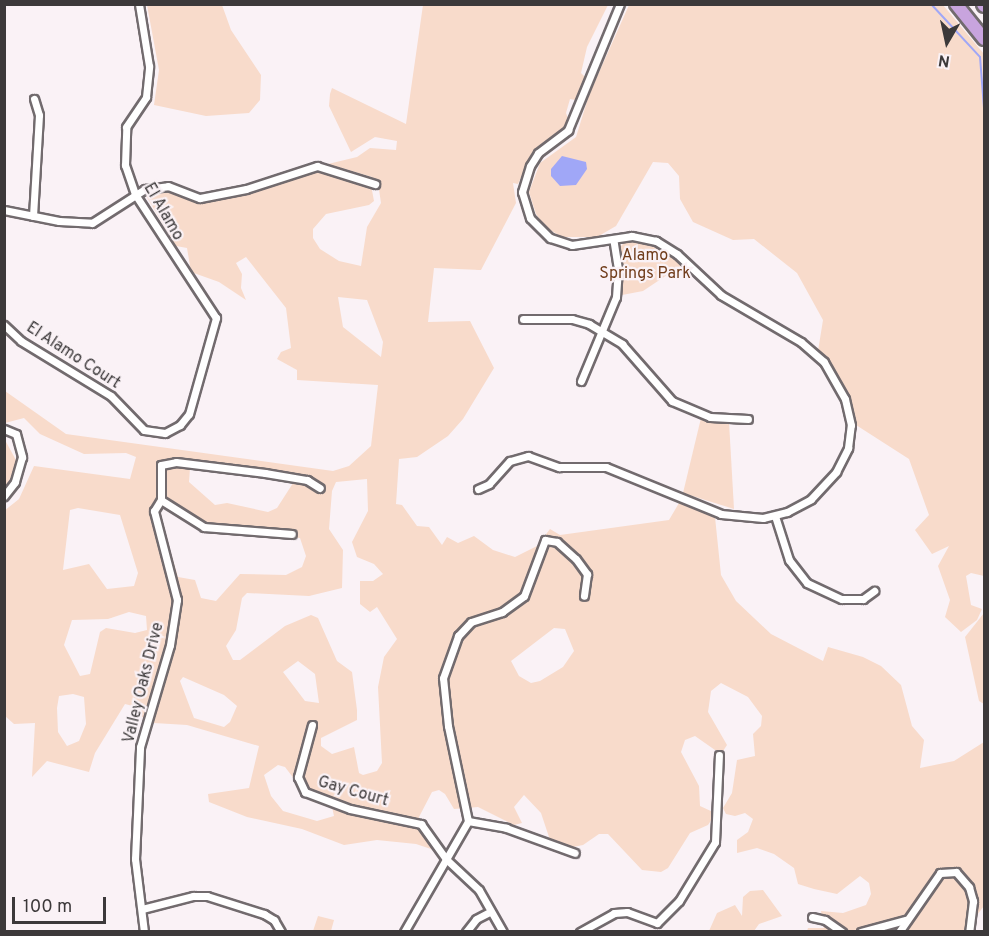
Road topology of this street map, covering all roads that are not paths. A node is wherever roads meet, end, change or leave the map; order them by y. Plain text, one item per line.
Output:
1 (140, 4) edge
2 (620, 4) edge
3 (956, 4) edge
4 (984, 39) edge
5 (34, 99) dead end
6 (375, 184) dead end
7 (135, 194) junction
8 (4, 210) edge
9 (33, 216) junction
10 (613, 239) junction
11 (216, 318) joint
12 (523, 320) dead end
13 (4, 325) edge
14 (603, 331) junction
15 (580, 381) dead end
16 (748, 419) dead end
17 (4, 429) edge
18 (320, 488) dead end
19 (478, 489) dead end
20 (4, 496) edge
21 (161, 500) junction
22 (775, 516) junction
23 (292, 534) dead end
24 (874, 591) dead end
25 (584, 597) dead end
26 (312, 725) dead end
27 (719, 755) dead end
28 (468, 821) junction
29 (575, 853) dead end
30 (446, 859) junction
31 (142, 909) junction
32 (490, 912) junction
33 (812, 917) dead end
34 (905, 920) junction
35 (144, 932) edge
36 (280, 932) edge
37 (404, 932) edge
38 (466, 932) edge
39 (503, 932) edge
40 (580, 932) edge
41 (842, 932) edge
42 (861, 932) edge
43 (899, 932) edge
44 (969, 932) edge

1 - 7 street, El Alamo
2 - 10 street
3 - 4 highway
5 - 9 street
6 - 7 street
7 - 9 street
7 - 11 street, El Alamo
8 - 9 street
10 - 14 street
10 - 22 street
11 - 13 street, El Alamo Court
12 - 14 street
14 - 15 street
14 - 16 street
17 - 20 street
18 - 21 street, Valley Oaks Drive
19 - 22 street
21 - 23 street
21 - 31 street, Valley Oaks Drive
22 - 24 street
25 - 28 street
26 - 30 street, Gay Court
27 - 40 street
28 - 29 street
28 - 30 street
30 - 32 street, Gay Court
30 - 37 street
31 - 35 street, Valley Oaks Drive
31 - 36 street
32 - 38 street
32 - 39 street, Gay Court
33 - 41 street
34 - 42 street
34 - 43 street
34 - 44 street

